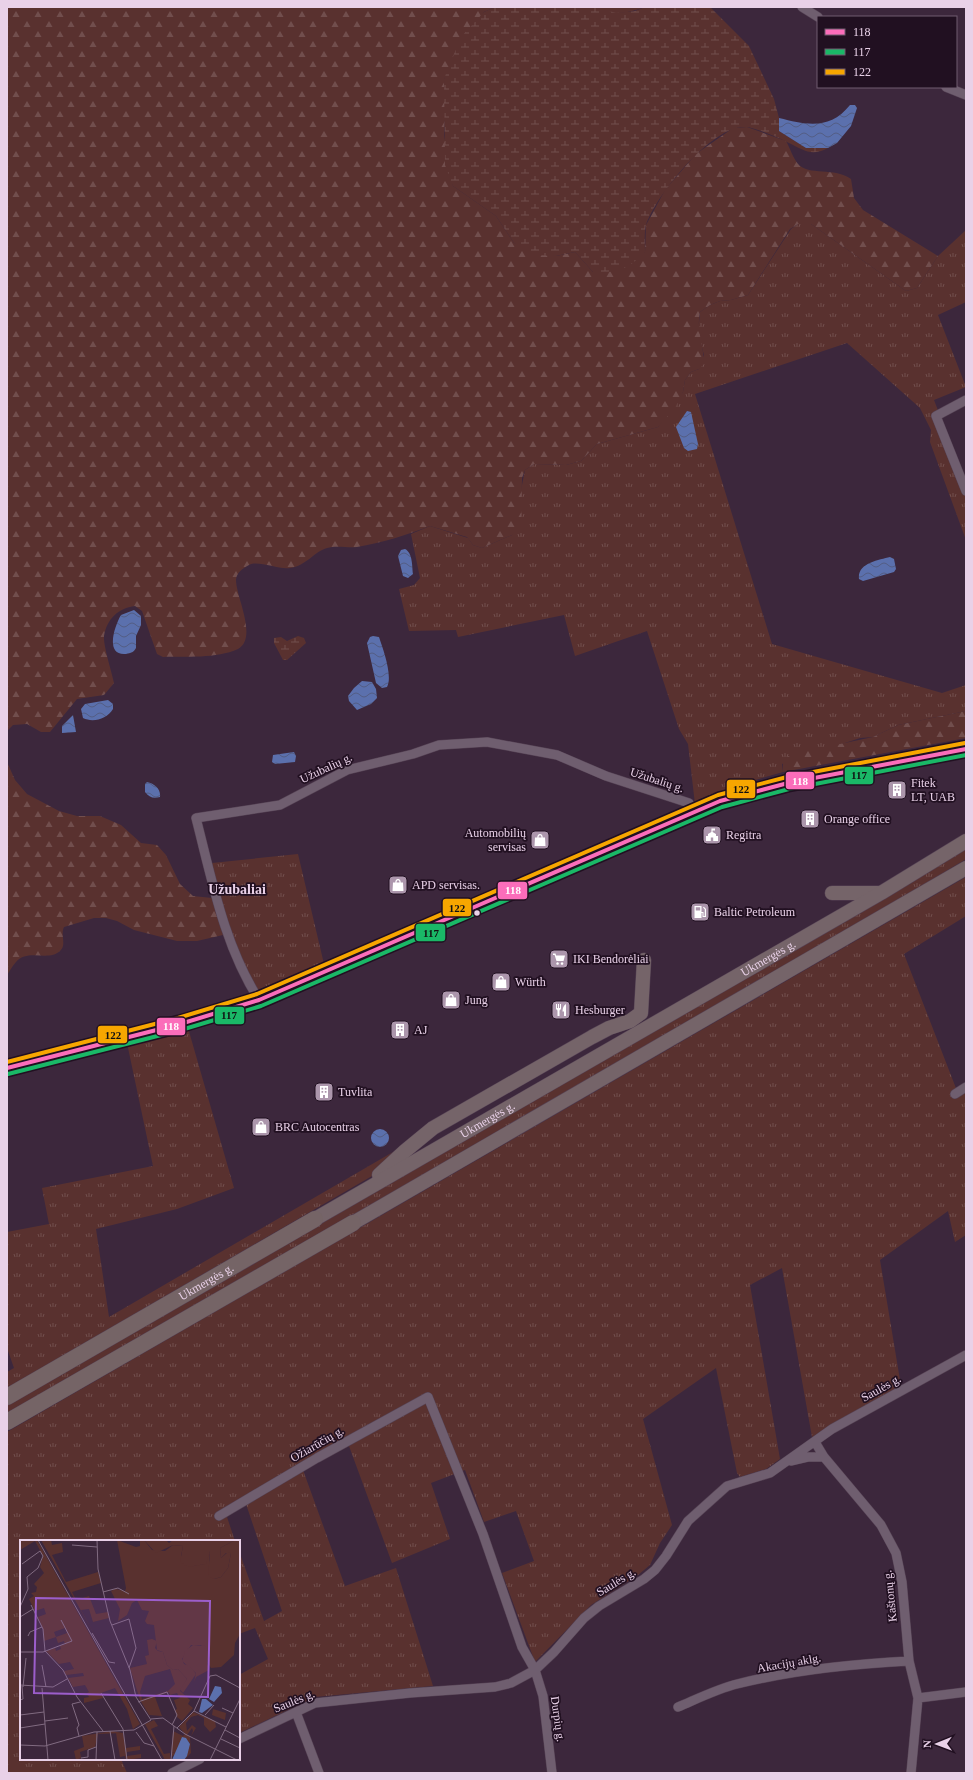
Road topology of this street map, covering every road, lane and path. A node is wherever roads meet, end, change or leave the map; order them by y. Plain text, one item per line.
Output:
1 (802, 7) edge
2 (817, 16) edge
3 (948, 88) edge
4 (966, 95) edge
5 (966, 400) edge
6 (966, 491) edge
7 (966, 750) edge
8 (692, 812) junction
9 (966, 841) edge
10 (966, 868) edge
11 (832, 893) dead end
12 (881, 893) junction
13 (644, 960) dead end
14 (259, 1000) junction
15 (7, 1068) edge
16 (966, 1087) edge
17 (955, 1094) dead end
18 (339, 1205) junction
19 (315, 1219) joint
20 (353, 1223) joint
21 (966, 1355) edge
22 (428, 1396) joint
23 (7, 1397) edge
24 (7, 1422) edge
25 (815, 1442) junction
26 (824, 1457) junction
27 (786, 1463) junction
28 (219, 1516) dead end
29 (909, 1661) junction
30 (535, 1670) junction
31 (966, 1692) edge
32 (918, 1698) junction
33 (678, 1707) dead end
34 (296, 1712) junction
35 (240, 1740) edge
36 (198, 1760) edge
37 (172, 1773) edge
38 (319, 1773) edge
39 (552, 1773) edge
40 (911, 1773) edge

1 - 2 street
3 - 4 street
5 - 6 street
7 - 8 main road
8 - 14 main road
8 - 14 street, Užubalių g.
9 - 12 highway, Ukmergės g.
10 - 20 highway, Ukmergės g.
11 - 12 highway
12 - 18 highway, Ukmergės g.
13 - 18 highway
14 - 15 main road
16 - 17 street
18 - 19 highway, Ukmergės g.
19 - 23 highway, Ukmergės g.
20 - 24 highway, Ukmergės g.
21 - 25 street, Saulės g.
22 - 28 street, Ožiarūčių g.
22 - 30 street, Durpių g.
25 - 26 street, Kaštonų g.
25 - 27 street, Saulės g.
26 - 27 street
26 - 29 street, Kaštonų g.
27 - 30 street, Saulės g.
29 - 32 street, Kaštonų g.
29 - 33 street, Akacijų aklg.
30 - 34 street, Saulės g.
30 - 39 street, Durpių g.
31 - 32 street
32 - 40 street, Kaštonų g.
34 - 35 street, Saulės g.
34 - 38 street
36 - 37 street

